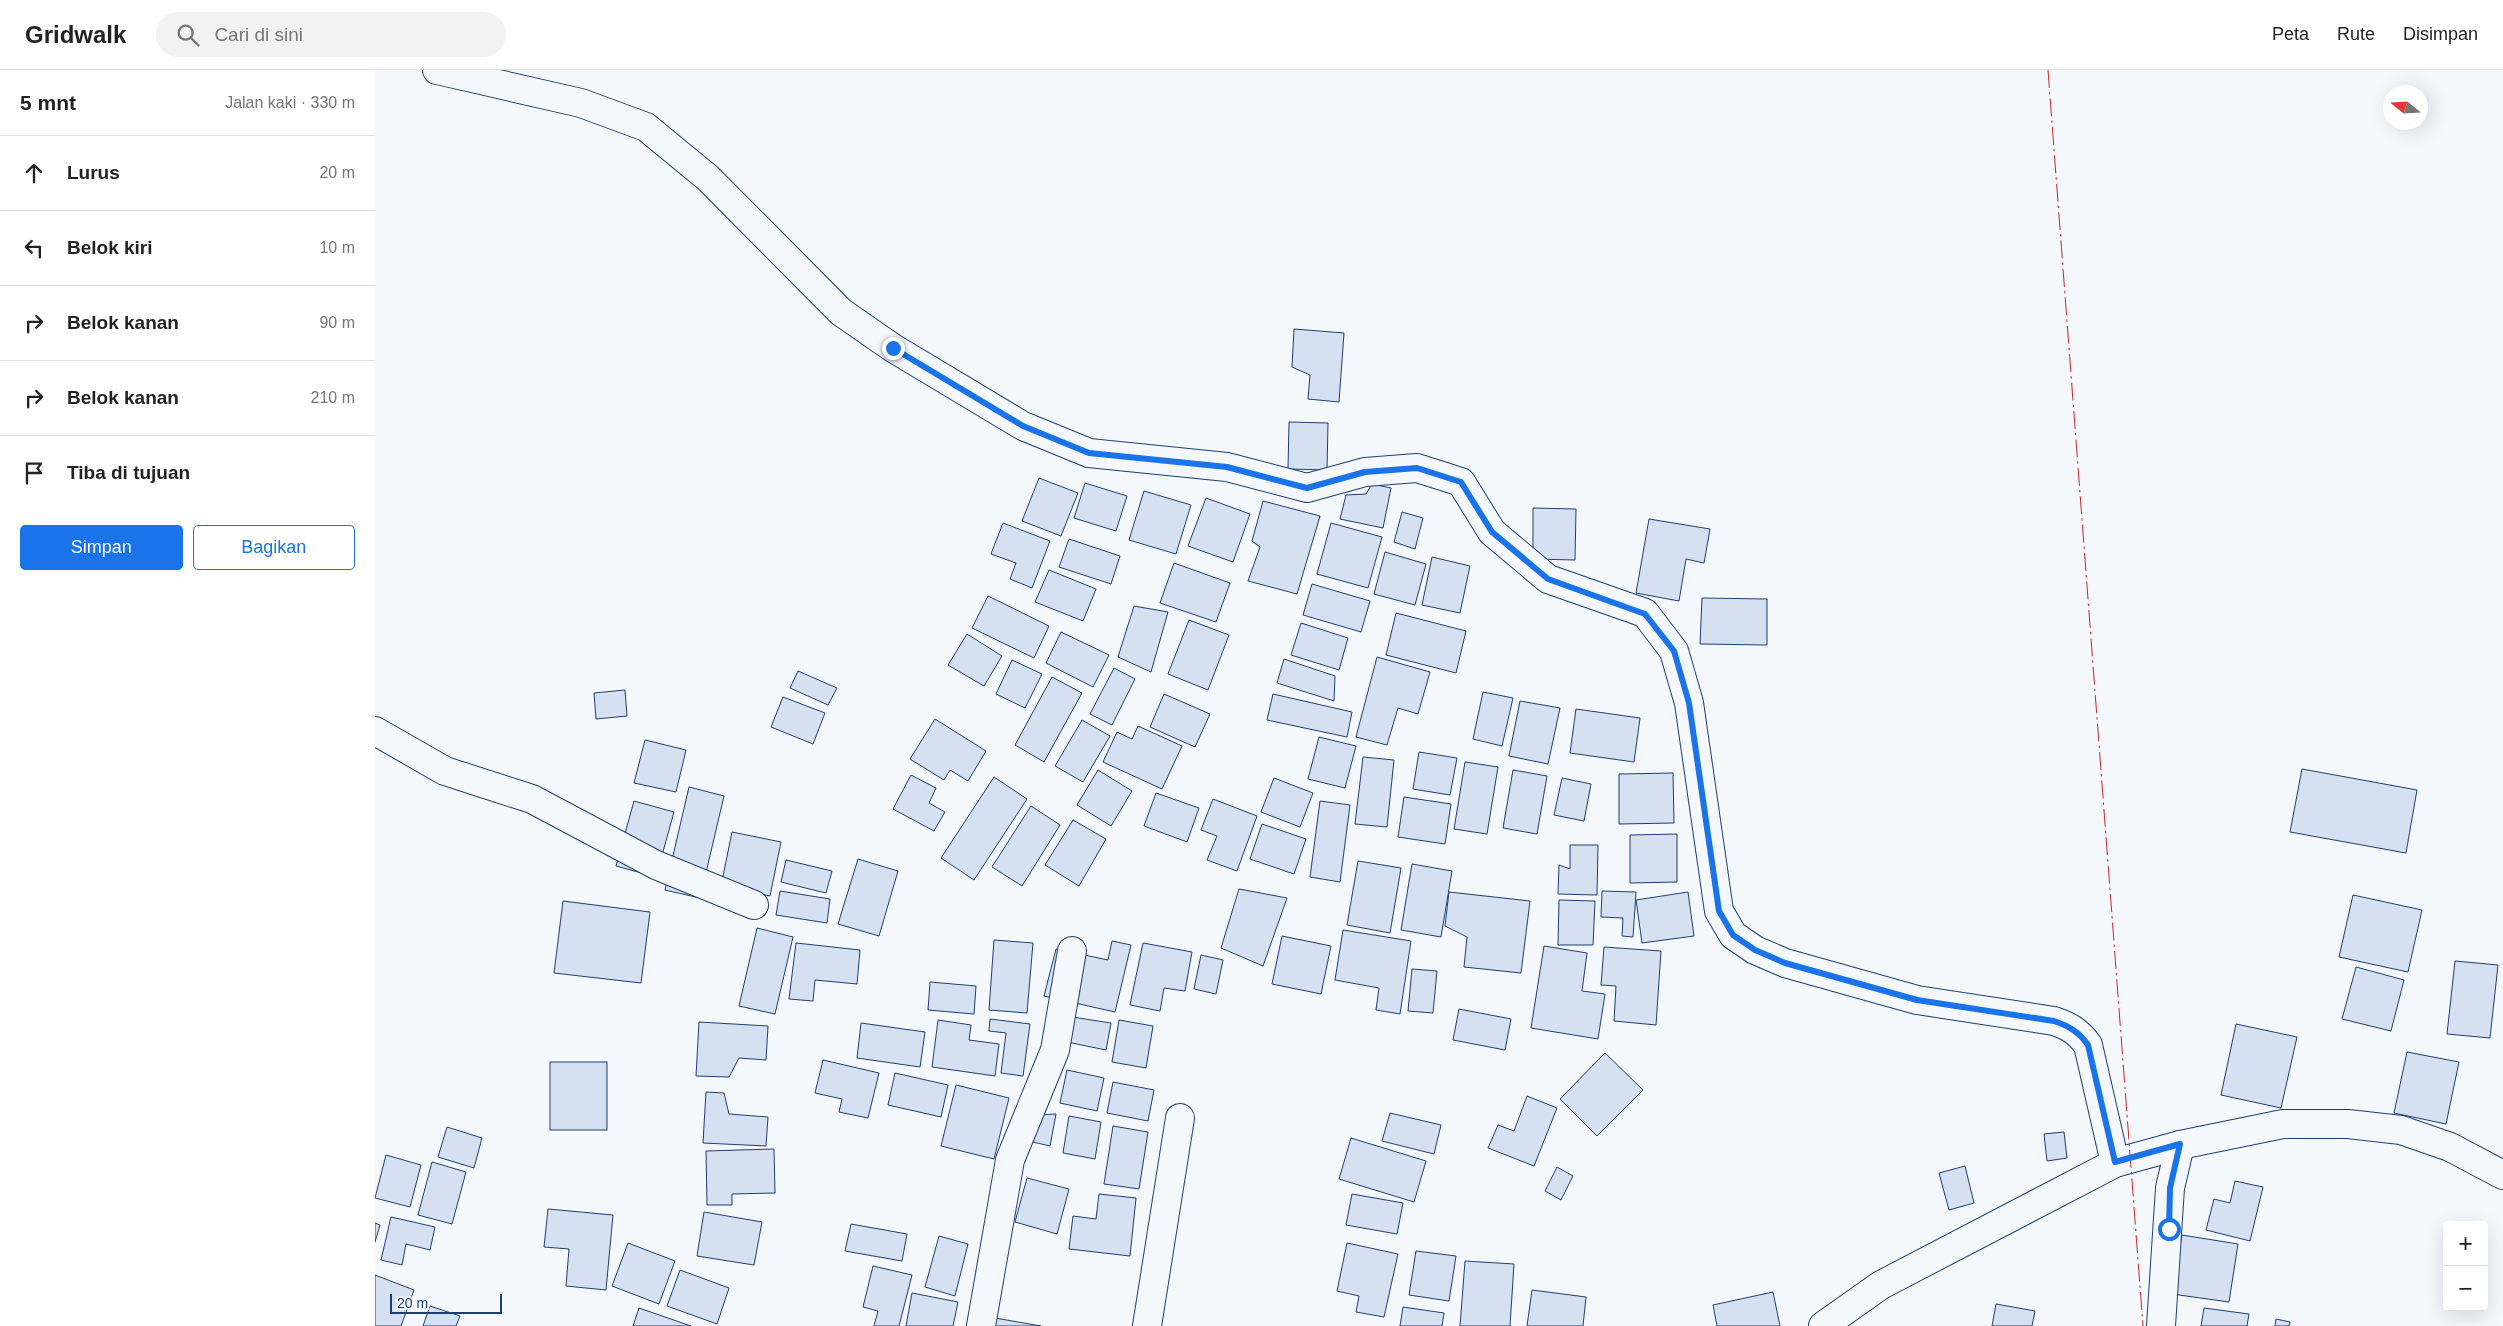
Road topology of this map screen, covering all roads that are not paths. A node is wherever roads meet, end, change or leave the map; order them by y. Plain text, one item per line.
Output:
1 (437, 70) edge
2 (375, 731) edge
3 (754, 905) dead end
4 (1072, 951) dead end
5 (1180, 1118) dead end
6 (2180, 1144) junction
7 (2115, 1162) junction
8 (2503, 1175) edge
9 (981, 1326) edge
10 (1147, 1326) edge
11 (1823, 1326) edge
12 (2161, 1326) edge

1 - 7 street
2 - 3 street
4 - 9 street
5 - 10 street
6 - 7 street
6 - 8 street
6 - 12 street
7 - 11 street

